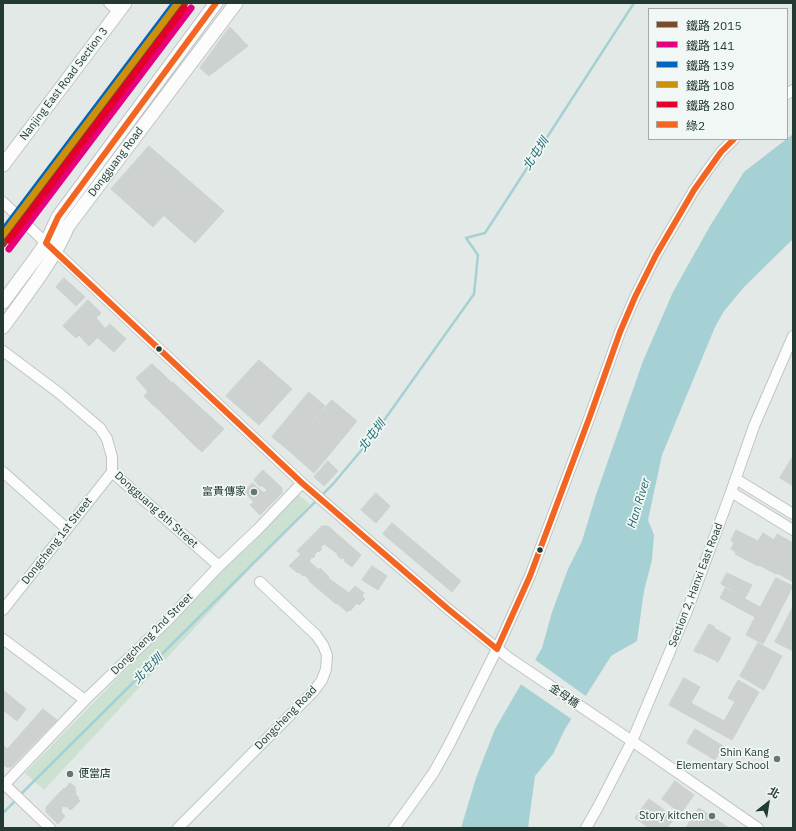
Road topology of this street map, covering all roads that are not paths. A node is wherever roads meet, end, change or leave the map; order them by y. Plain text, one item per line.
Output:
1 (216, 3) edge
2 (236, 3) edge
3 (118, 6) edge
4 (733, 140) edge
5 (3, 164) edge
6 (3, 202) edge
7 (50, 247) junction
8 (3, 302) edge
9 (3, 327) edge
10 (793, 336) edge
11 (3, 351) edge
12 (3, 472) edge
13 (112, 472) junction
14 (736, 479) junction
15 (302, 483) junction
16 (731, 492) junction
17 (793, 514) edge
18 (67, 529) junction
19 (793, 530) edge
20 (219, 566) junction
21 (260, 582) dead end
22 (3, 610) edge
23 (3, 639) edge
24 (498, 649) junction
25 (85, 700) junction
26 (632, 741) junction
27 (4, 785) edge
28 (50, 828) edge
29 (178, 828) edge
30 (394, 828) edge
31 (586, 828) edge
32 (758, 828) edge

1 - 7 street, Dongguang Road
2 - 7 street, Dongguang Road
3 - 5 street, Nanjing East Road Section 3
4 - 24 street
6 - 7 street, 金母橋
7 - 8 street, Dongguang Road
7 - 9 street, Dongguang Road
7 - 15 street, 金母橋
10 - 14 street, Section 2, Hanxi East Road
11 - 13 street, Dongguang 8th Street
12 - 18 street
13 - 18 street, Dongcheng 1st Street
13 - 20 street, Dongguang 8th Street
14 - 16 street, Section 2, Hanxi East Road
14 - 17 street
15 - 20 street, Dongcheng 2nd Street
15 - 24 street, 金母橋
16 - 19 street
16 - 26 street, Section 2, Hanxi East Road
18 - 22 street, Dongcheng 1st Street
20 - 25 street, Dongcheng 2nd Street
21 - 29 street, Dongcheng Road
23 - 25 street
24 - 26 street, 金母橋
24 - 30 street
25 - 27 street, Dongcheng 2nd Street
26 - 31 street, Section 2, Hanxi East Road
26 - 32 street, 金母橋
27 - 28 street

